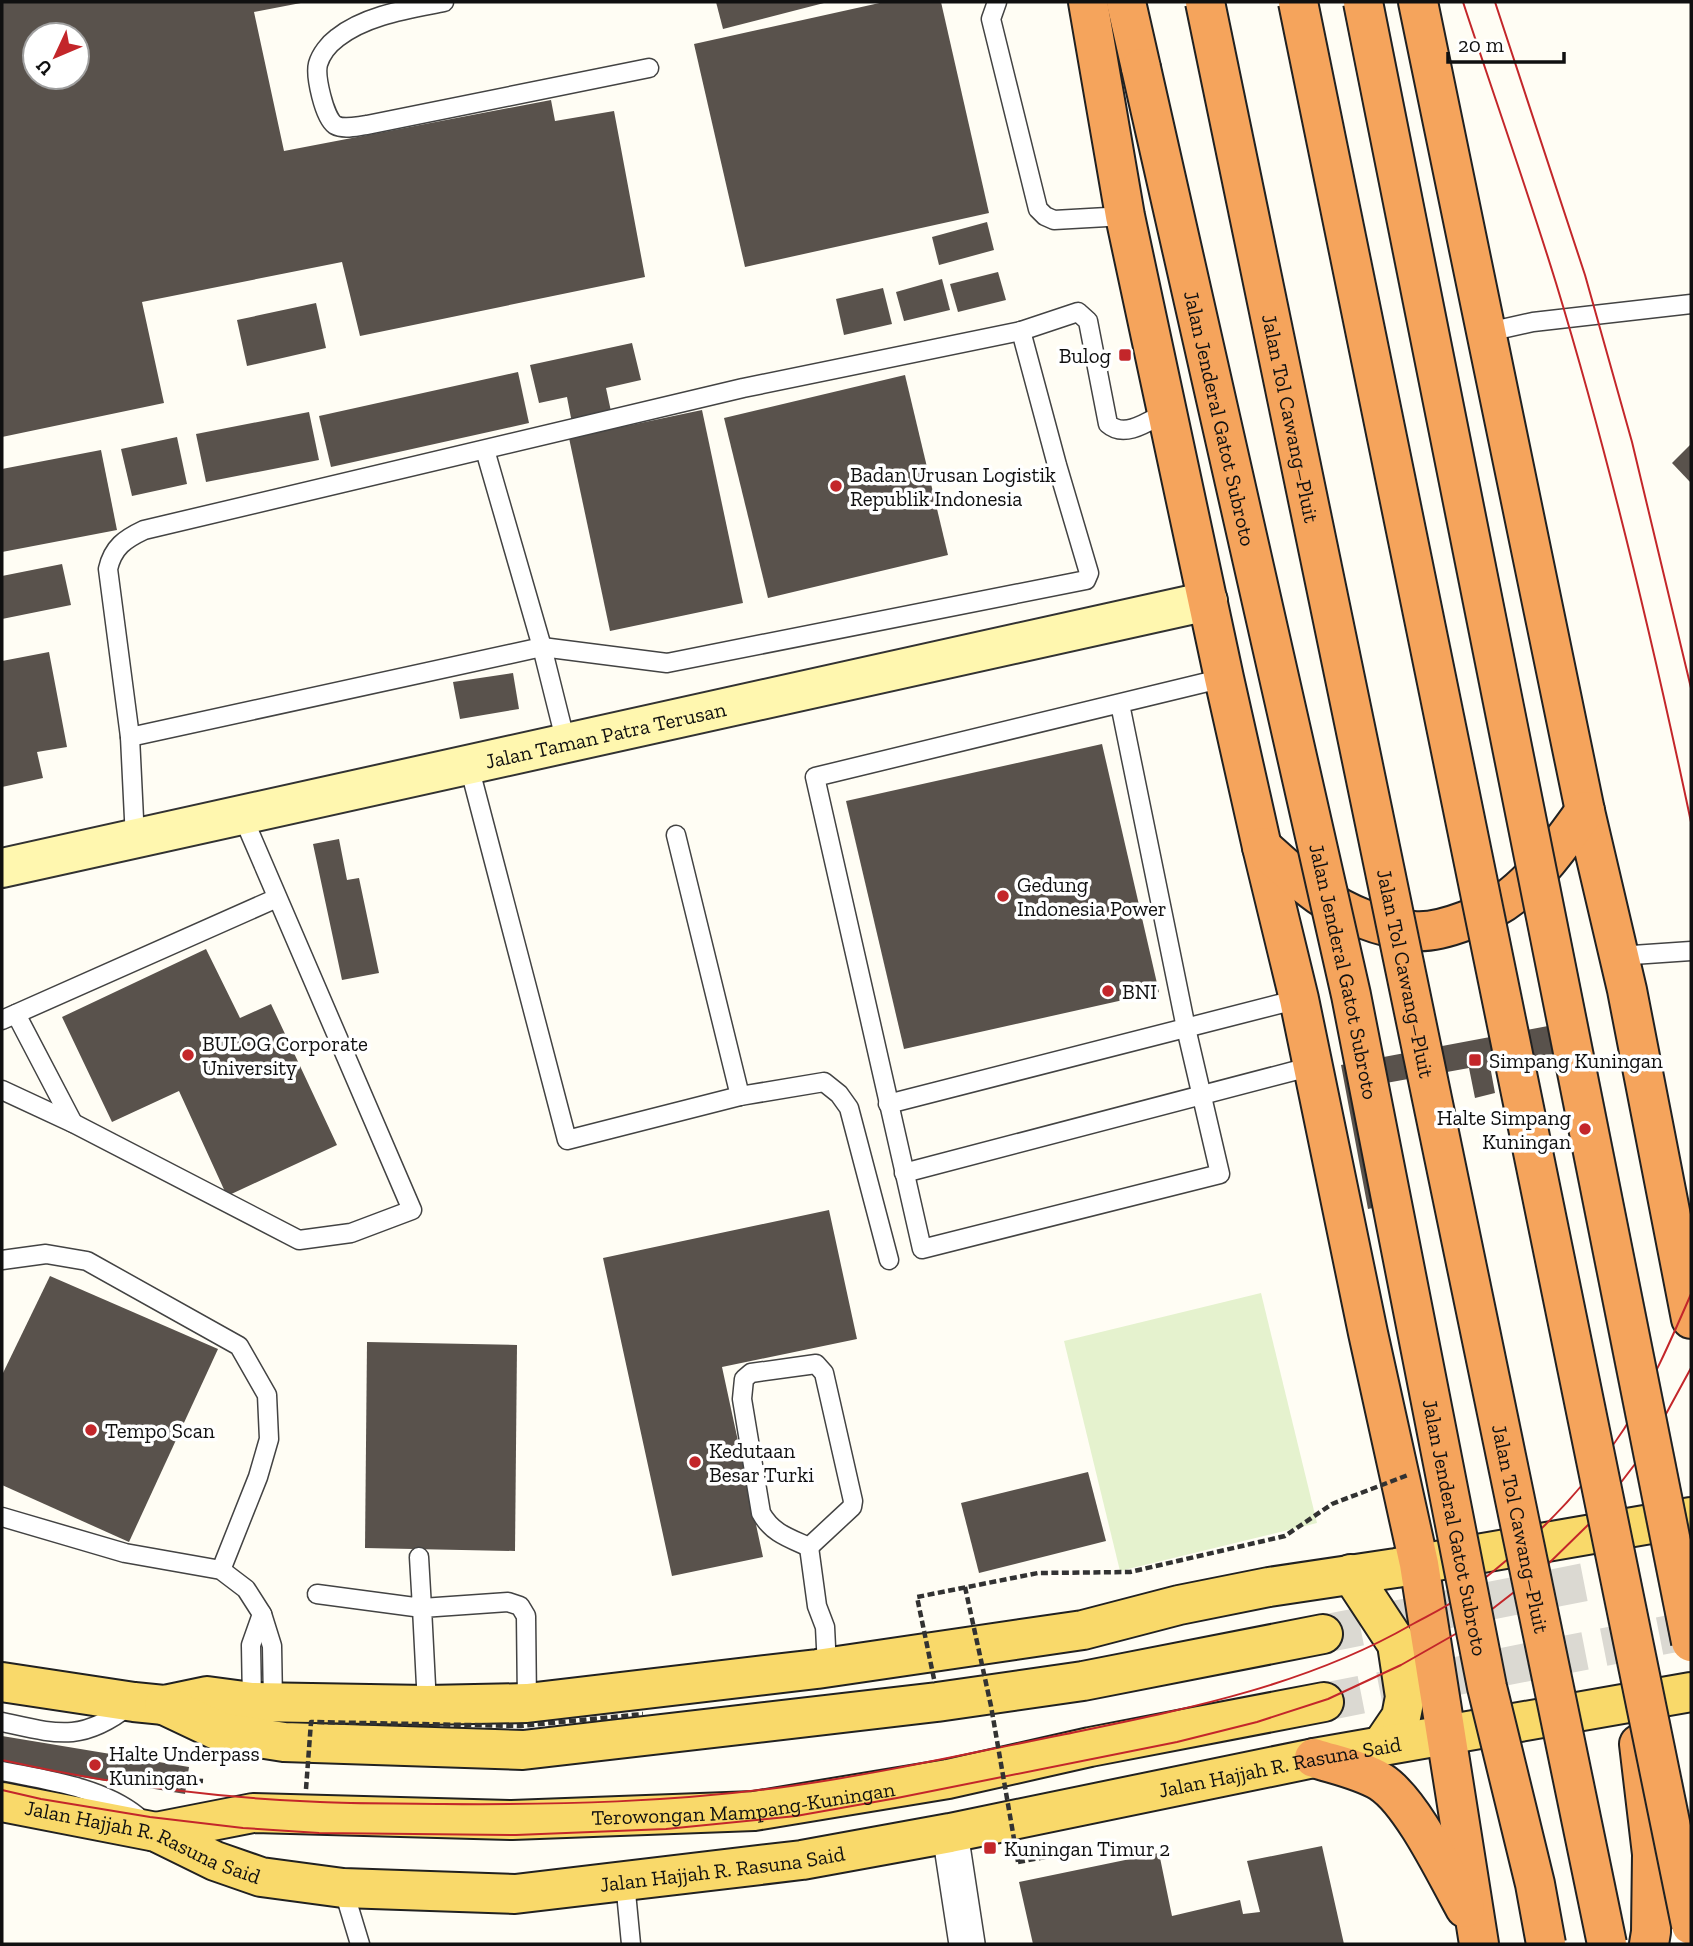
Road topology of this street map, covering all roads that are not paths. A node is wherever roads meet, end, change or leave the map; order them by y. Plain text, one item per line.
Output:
1 (444, 2) edge
2 (997, 2) edge
3 (1088, 2) edge
4 (1126, 2) edge
5 (1205, 2) edge
6 (1298, 2) edge
7 (1363, 2) edge
8 (1419, 2) edge
9 (649, 68) dead end
10 (1125, 216) junction
11 (1691, 304) edge
12 (1021, 331) junction
13 (1488, 332) junction
14 (1166, 412) junction
15 (485, 450) junction
16 (1208, 601) junction
17 (542, 647) junction
18 (1224, 678) junction
19 (1120, 704) junction
20 (130, 737) junction
21 (566, 743) junction
22 (469, 766) junction
23 (1585, 811) junction
24 (242, 815) junction
25 (676, 835) dead end
26 (135, 839) junction
27 (1262, 847) junction
28 (2, 868) edge
29 (277, 898) junction
30 (1691, 951) edge
31 (1618, 956) junction
32 (1299, 999) junction
33 (9, 1017) edge
34 (1186, 1028) junction
35 (1313, 1066) junction
36 (2, 1090) edge
37 (740, 1096) junction
38 (1202, 1096) junction
39 (888, 1104) junction
40 (73, 1123) junction
41 (904, 1172) junction
42 (2, 1260) edge
43 (889, 1260) dead end
44 (1691, 1318) edge
45 (2, 1517) edge
46 (1691, 1517) edge
47 (809, 1547) junction
48 (419, 1558) dead end
49 (1419, 1564) junction
50 (221, 1570) junction
51 (1350, 1574) junction
52 (317, 1594) dead end
53 (422, 1608) junction
54 (1323, 1634) tunnel mouth
55 (1691, 1642) edge
56 (822, 1668) junction
57 (2, 1682) edge
58 (1691, 1692) edge
59 (263, 1702) junction
60 (1324, 1702) tunnel mouth
61 (527, 1703) junction
62 (1634, 1703) junction
63 (149, 1704) junction
64 (427, 1705) junction
65 (2, 1722) edge
66 (1446, 1734) junction
67 (1382, 1745) junction
68 (1314, 1758) junction
69 (2, 1771) edge
70 (2, 1802) edge
71 (156, 1832) junction
72 (950, 1833) junction
73 (625, 1882) junction
74 (343, 1888) junction
75 (1691, 1925) edge
76 (1478, 1936) edge
77 (360, 1944) edge
78 (631, 1944) edge
79 (967, 1944) edge
80 (1546, 1944) edge
81 (1606, 1944) edge
82 (1649, 1944) edge

1 - 9 lane
2 - 10 lane
3 - 10 highway, Jalan Jenderal Gatot Subroto
4 - 80 highway, Jalan Jenderal Gatot Subroto, bridge
5 - 81 highway, Jalan Tol Cawang–Pluit, bridge
6 - 75 highway, bridge
7 - 55 highway, bridge
8 - 13 highway
10 - 14 highway, Jalan Jenderal Gatot Subroto
11 - 13 lane
12 - 14 lane
12 - 15 lane
12 - 17 lane
13 - 23 highway
14 - 16 highway, Jalan Jenderal Gatot Subroto
15 - 17 lane
15 - 20 lane
16 - 18 highway, Jalan Jenderal Gatot Subroto
16 - 21 street, Jalan Taman Patra Terusan
17 - 20 lane
17 - 21 lane
18 - 19 lane
18 - 27 highway, Jalan Jenderal Gatot Subroto
19 - 34 lane
19 - 39 lane
20 - 26 lane
21 - 22 street, Jalan Taman Patra Terusan
22 - 24 street, Jalan Taman Patra Terusan
22 - 37 lane
23 - 27 highway
23 - 31 highway
24 - 26 street, Jalan Taman Patra Terusan
24 - 29 lane
25 - 37 lane
26 - 28 street, Jalan Taman Patra Terusan
27 - 32 highway, Jalan Jenderal Gatot Subroto
29 - 33 lane
29 - 40 lane
30 - 31 lane
31 - 44 highway
32 - 34 lane
32 - 35 highway, Jalan Jenderal Gatot Subroto
33 - 40 lane
34 - 38 lane
34 - 39 lane
35 - 38 lane
35 - 49 highway, Jalan Jenderal Gatot Subroto
36 - 40 lane
37 - 43 lane
38 - 41 lane
38 - 41 lane
39 - 41 lane
42 - 50 lane
45 - 50 lane
46 - 49 main road
47 - 47 lane
47 - 56 lane
48 - 53 lane
49 - 51 main road
49 - 66 highway, Jalan Jenderal Gatot Subroto
50 - 59 lane
51 - 56 main road
51 - 67 main road
52 - 53 lane
53 - 61 lane
53 - 64 lane
54 - 63 main road
56 - 61 main road
57 - 63 main road
58 - 62 main road, Jalan Hajjah R. Rasuna Said
59 - 63 main road
59 - 64 main road
60 - 71 main road, Terowongan Mampang-Kuningan
61 - 64 main road
62 - 66 main road, Jalan Hajjah R. Rasuna Said
62 - 82 highway
63 - 65 lane
66 - 67 main road, Jalan Hajjah R. Rasuna Said
66 - 76 highway, Jalan Jenderal Gatot Subroto
67 - 68 main road, Jalan Hajjah R. Rasuna Said
68 - 72 main road, Jalan Hajjah R. Rasuna Said
68 - 76 highway
69 - 71 lane
70 - 71 main road, Jalan Hajjah R. Rasuna Said
71 - 74 main road, Jalan Hajjah R. Rasuna Said
72 - 73 main road, Jalan Hajjah R. Rasuna Said
72 - 79 street
73 - 74 main road, Jalan Hajjah R. Rasuna Said
73 - 78 lane
74 - 77 lane

